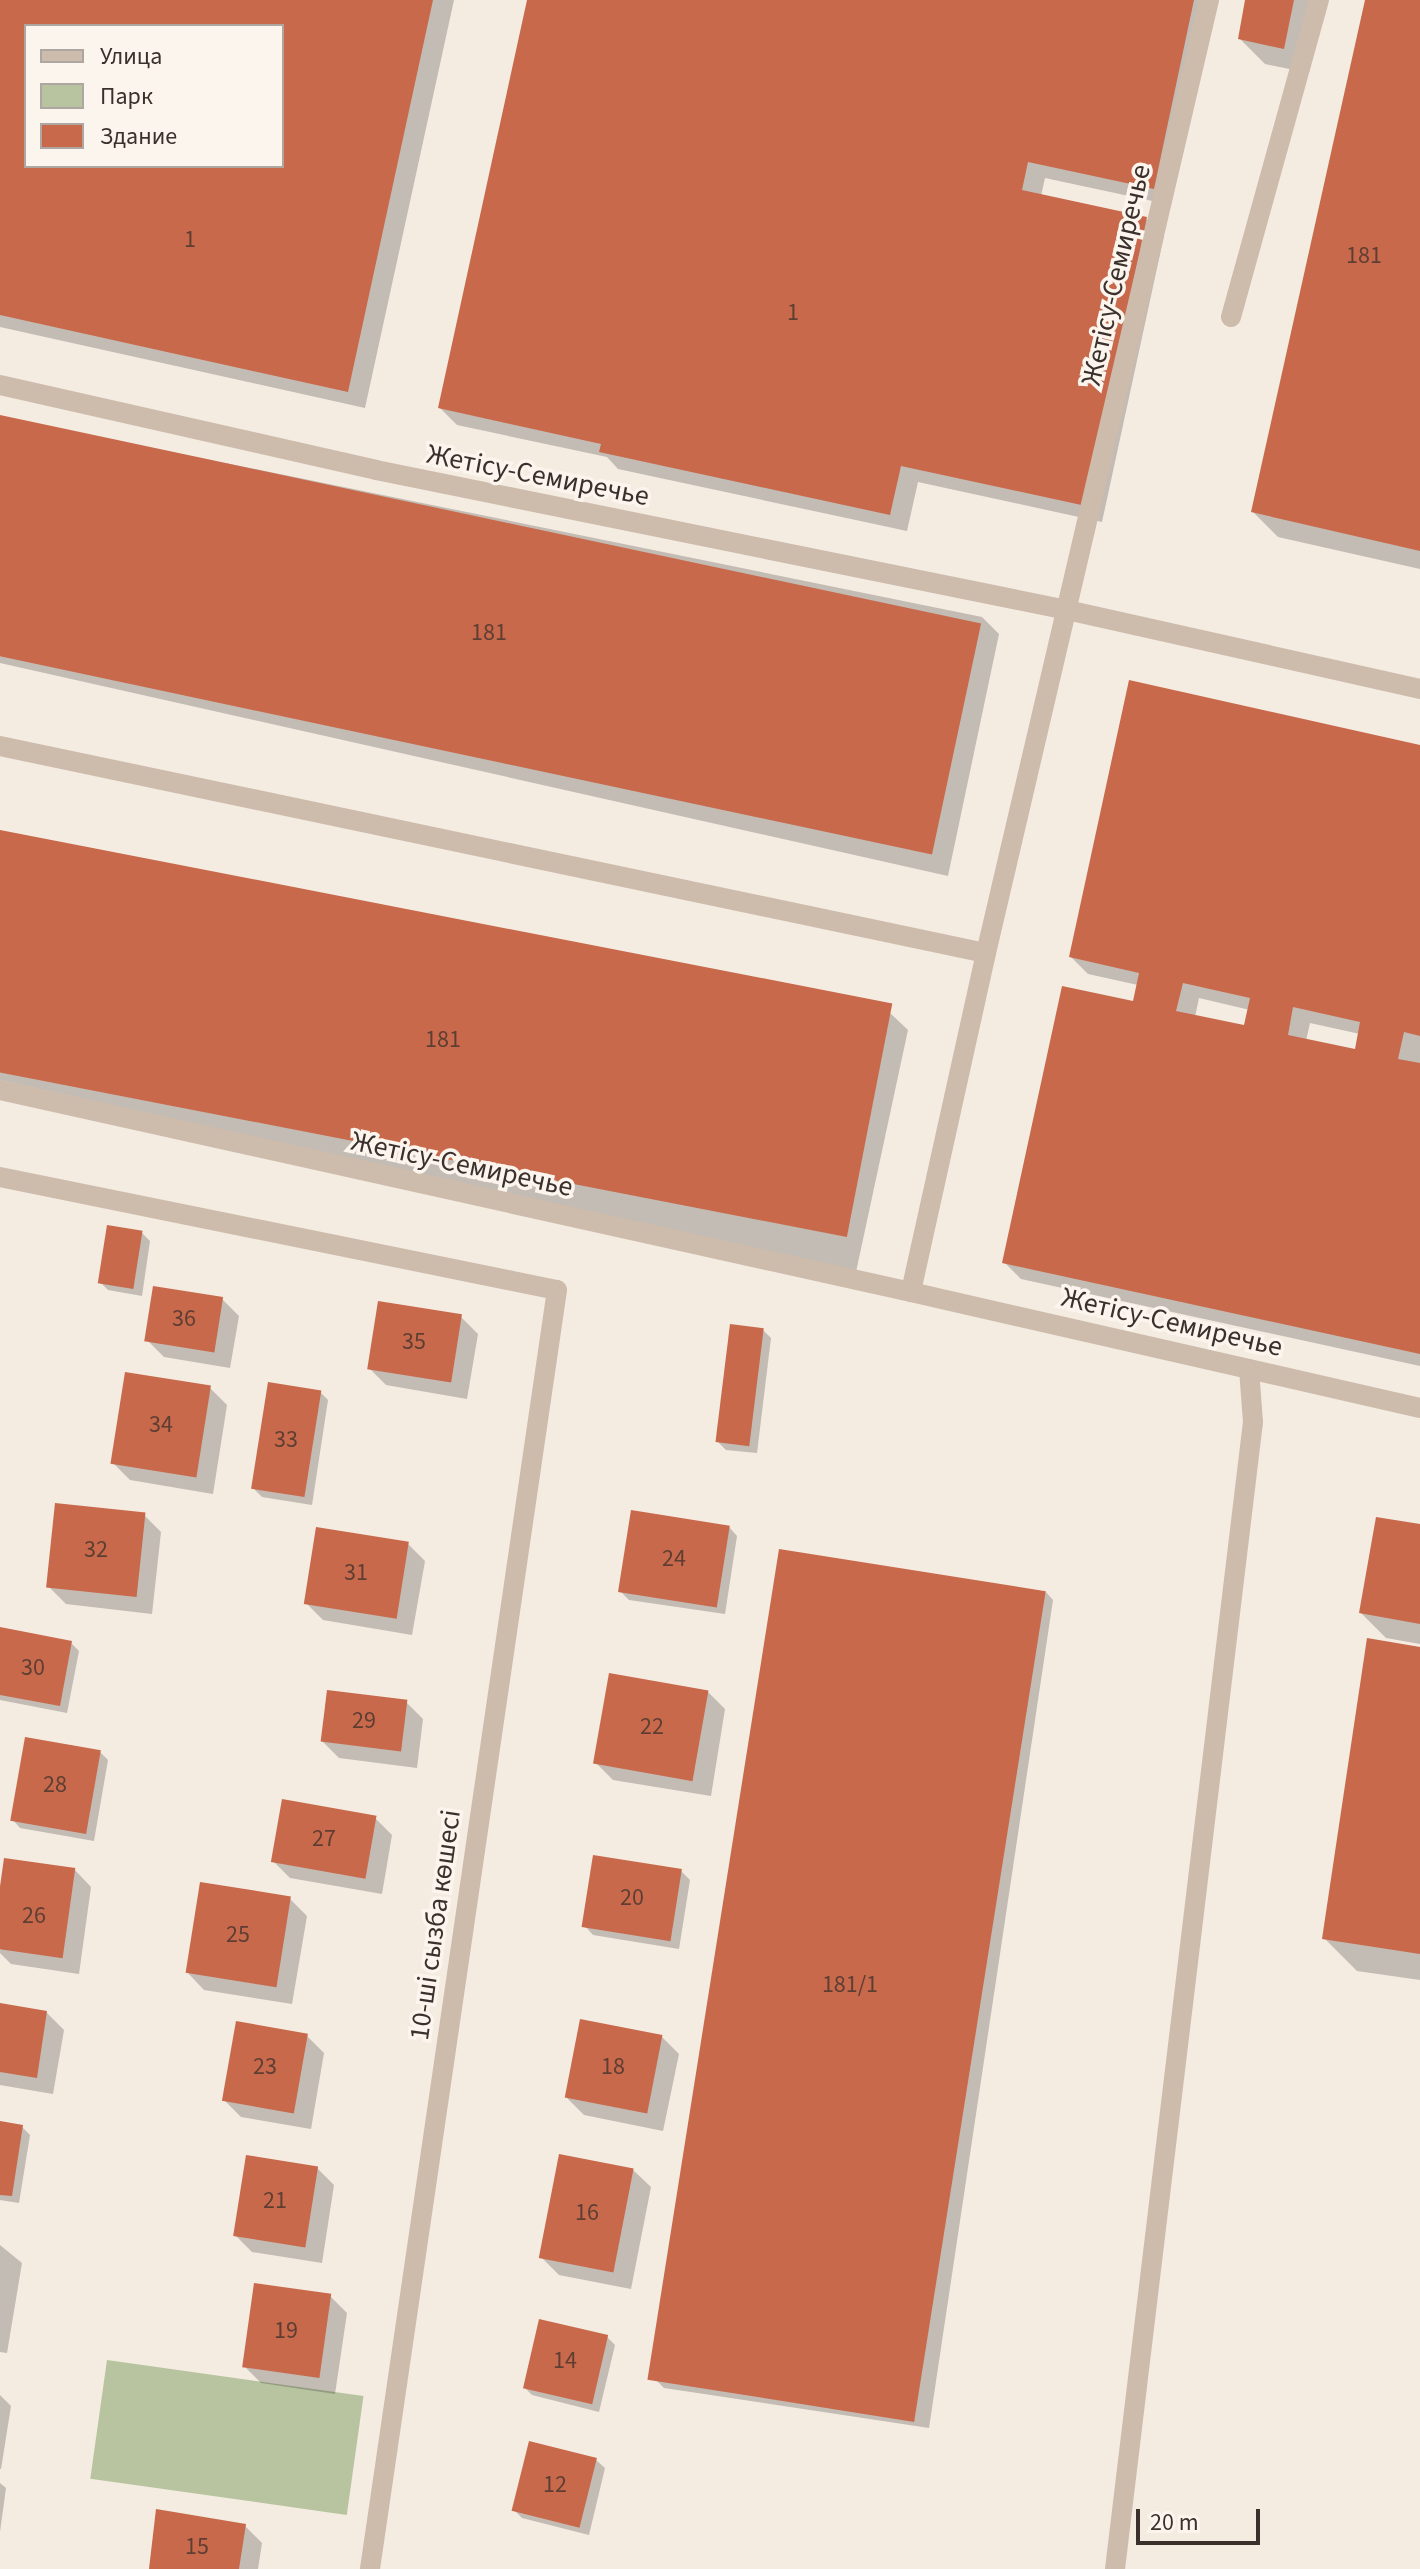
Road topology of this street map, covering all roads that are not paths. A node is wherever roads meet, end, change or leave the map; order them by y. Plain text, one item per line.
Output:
1 (1209, 0) edge
2 (1319, 0) edge
3 (1231, 317) dead end
4 (0, 385) edge
5 (1067, 610) junction
6 (1420, 689) edge
7 (0, 746) edge
8 (986, 953) junction
9 (0, 1090) edge
10 (0, 1179) edge
11 (911, 1292) junction
12 (1249, 1369) junction
13 (1420, 1408) edge
14 (370, 2569) edge
15 (1115, 2569) edge

1 - 5 street, Жетісу-Семиречье
2 - 3 street
4 - 5 street, Жетісу-Семиречье
5 - 6 street, Жетісу-Семиречье
5 - 8 street, Жетісу-Семиречье
7 - 8 street
8 - 11 street, Жетісу-Семиречье
9 - 11 street, Жетісу-Семиречье
10 - 14 street, 10-ші сызба көшесі
11 - 12 street, Жетісу-Семиречье
12 - 13 street, Жетісу-Семиречье
12 - 15 street

